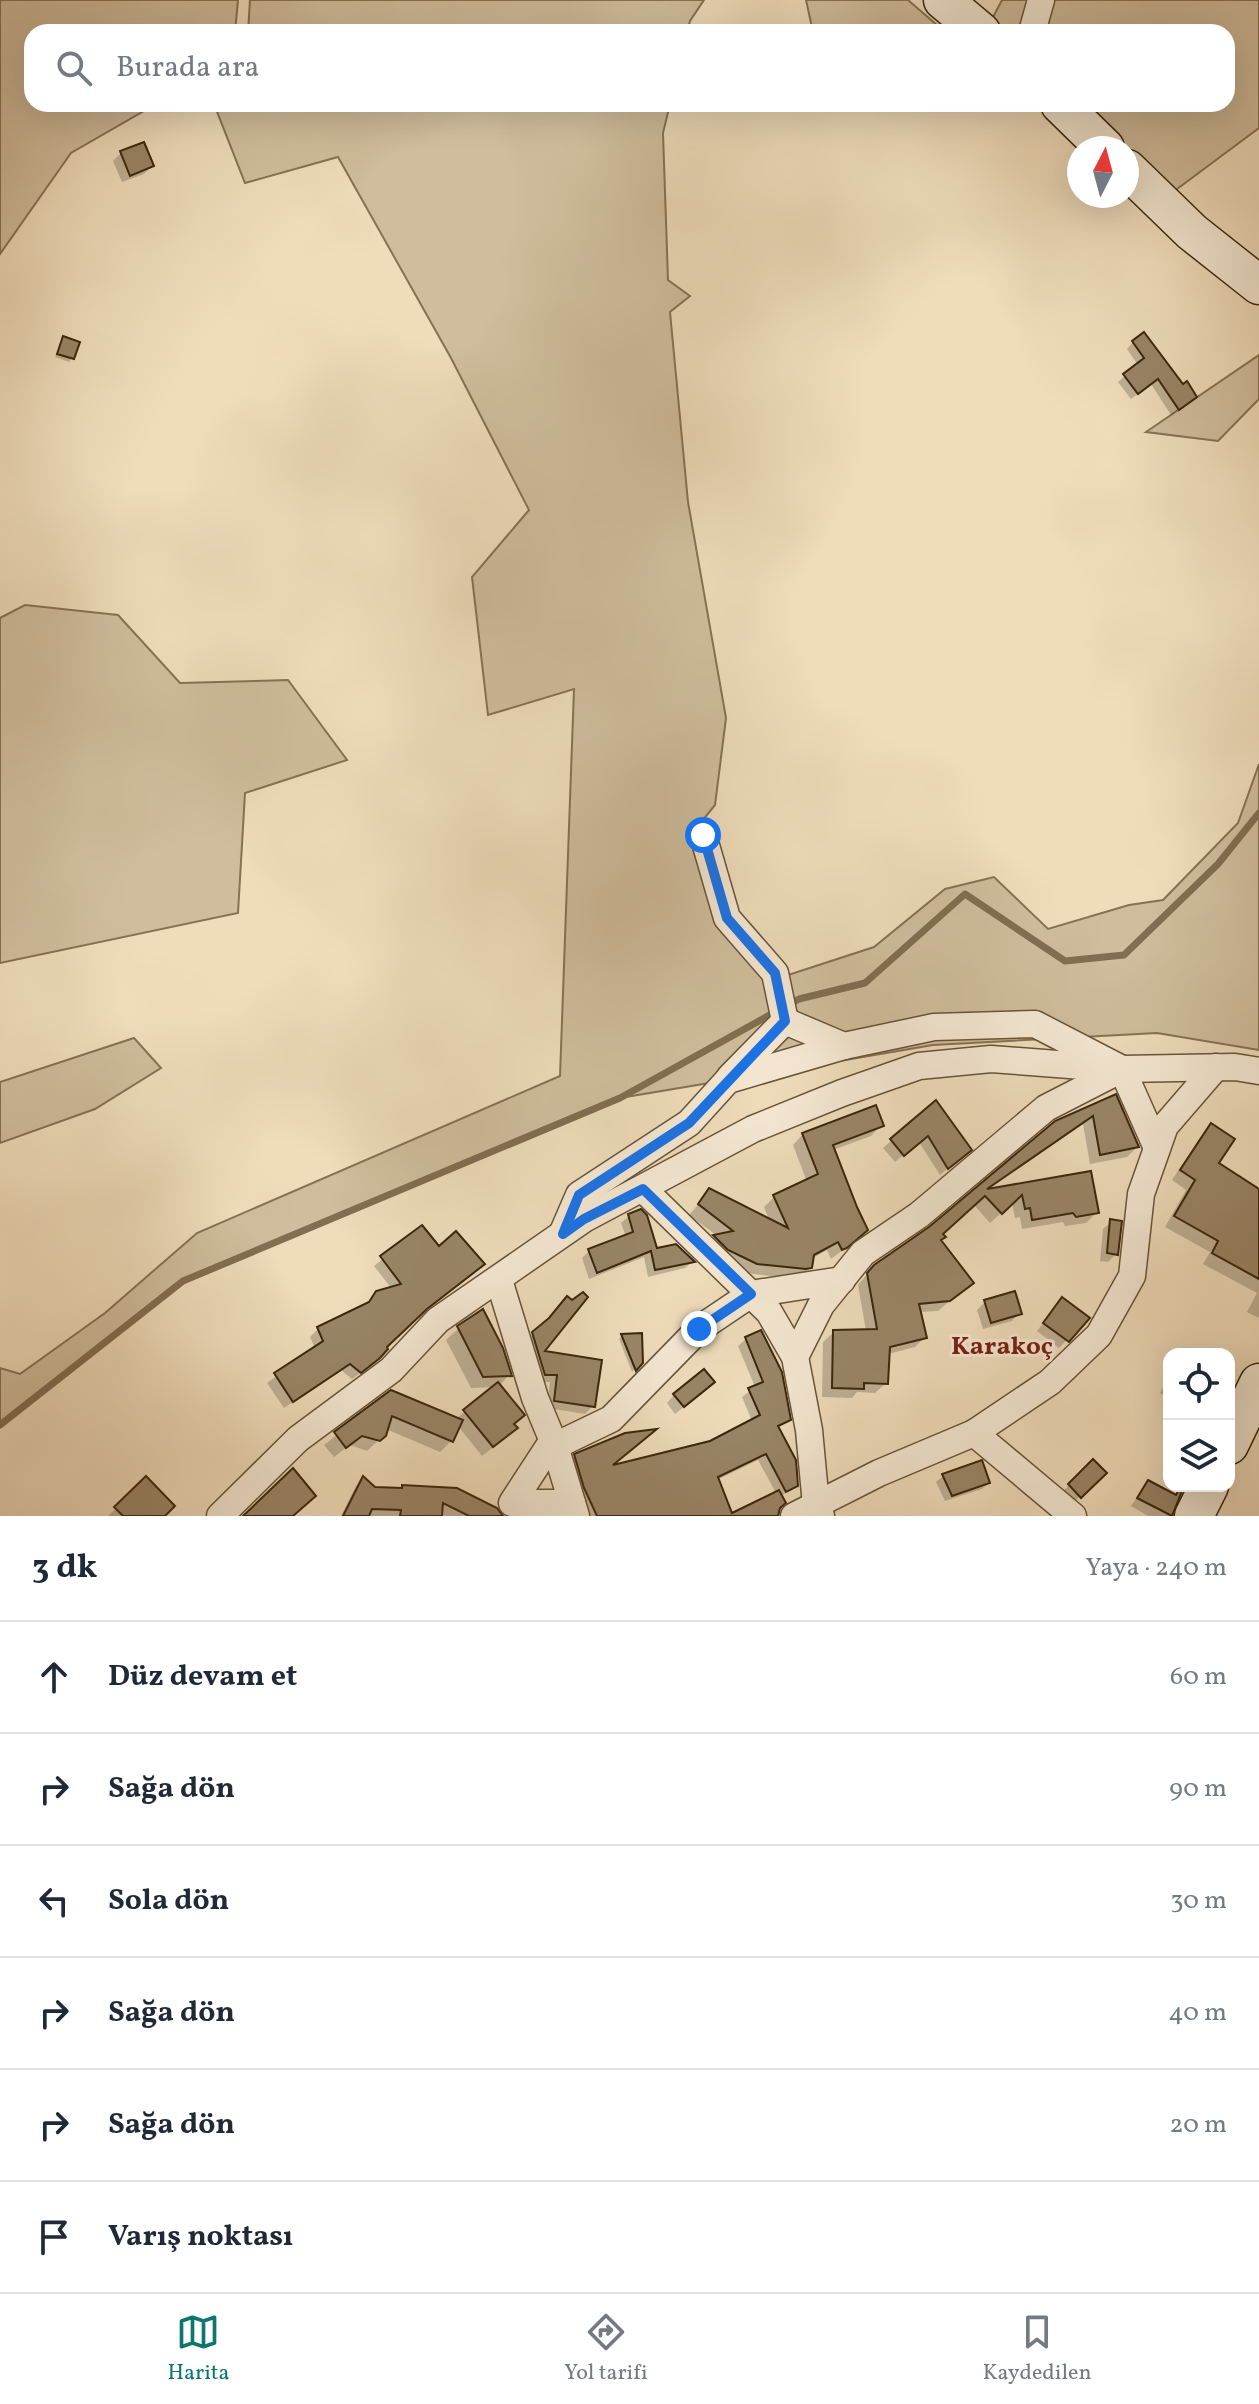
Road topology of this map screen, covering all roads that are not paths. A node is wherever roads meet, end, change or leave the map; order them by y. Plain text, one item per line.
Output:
1 (943, 0) edge
2 (1041, 0) edge
3 (972, 24) edge
4 (1034, 24) edge
5 (1068, 112) edge
6 (1093, 136) edge
7 (1139, 181) edge
8 (1259, 285) edge
9 (703, 835) dead end
10 (785, 1021) junction
11 (844, 1046) junction
12 (1216, 1067) junction
13 (1122, 1069) junction
14 (1259, 1071) edge
15 (728, 1080) junction
16 (1157, 1148) junction
17 (643, 1189) junction
18 (563, 1234) junction
19 (499, 1280) junction
20 (842, 1280) junction
21 (751, 1294) junction
22 (795, 1357) junction
23 (1259, 1383) edge
24 (974, 1433) junction
25 (1235, 1433) edge
26 (554, 1443) junction
27 (1206, 1492) edge
28 (574, 1509) edge
29 (506, 1510) edge
30 (811, 1512) edge
31 (220, 1516) edge
32 (1073, 1516) edge
33 (1194, 1516) edge

1 - 3 street
2 - 4 street
5 - 6 street
7 - 8 street
9 - 10 street
10 - 11 street
10 - 15 street
11 - 13 street
11 - 15 street
12 - 13 street
12 - 14 street
12 - 16 street
13 - 16 street
13 - 17 street
13 - 20 street
15 - 18 street
16 - 24 street
17 - 18 street
17 - 21 street
18 - 19 street
19 - 26 street
19 - 31 street
20 - 21 street
20 - 22 street
21 - 22 street
21 - 26 street
22 - 30 street
23 - 25 street
24 - 30 street
24 - 32 street
26 - 28 street
26 - 29 street
27 - 33 street
28 - 29 street

